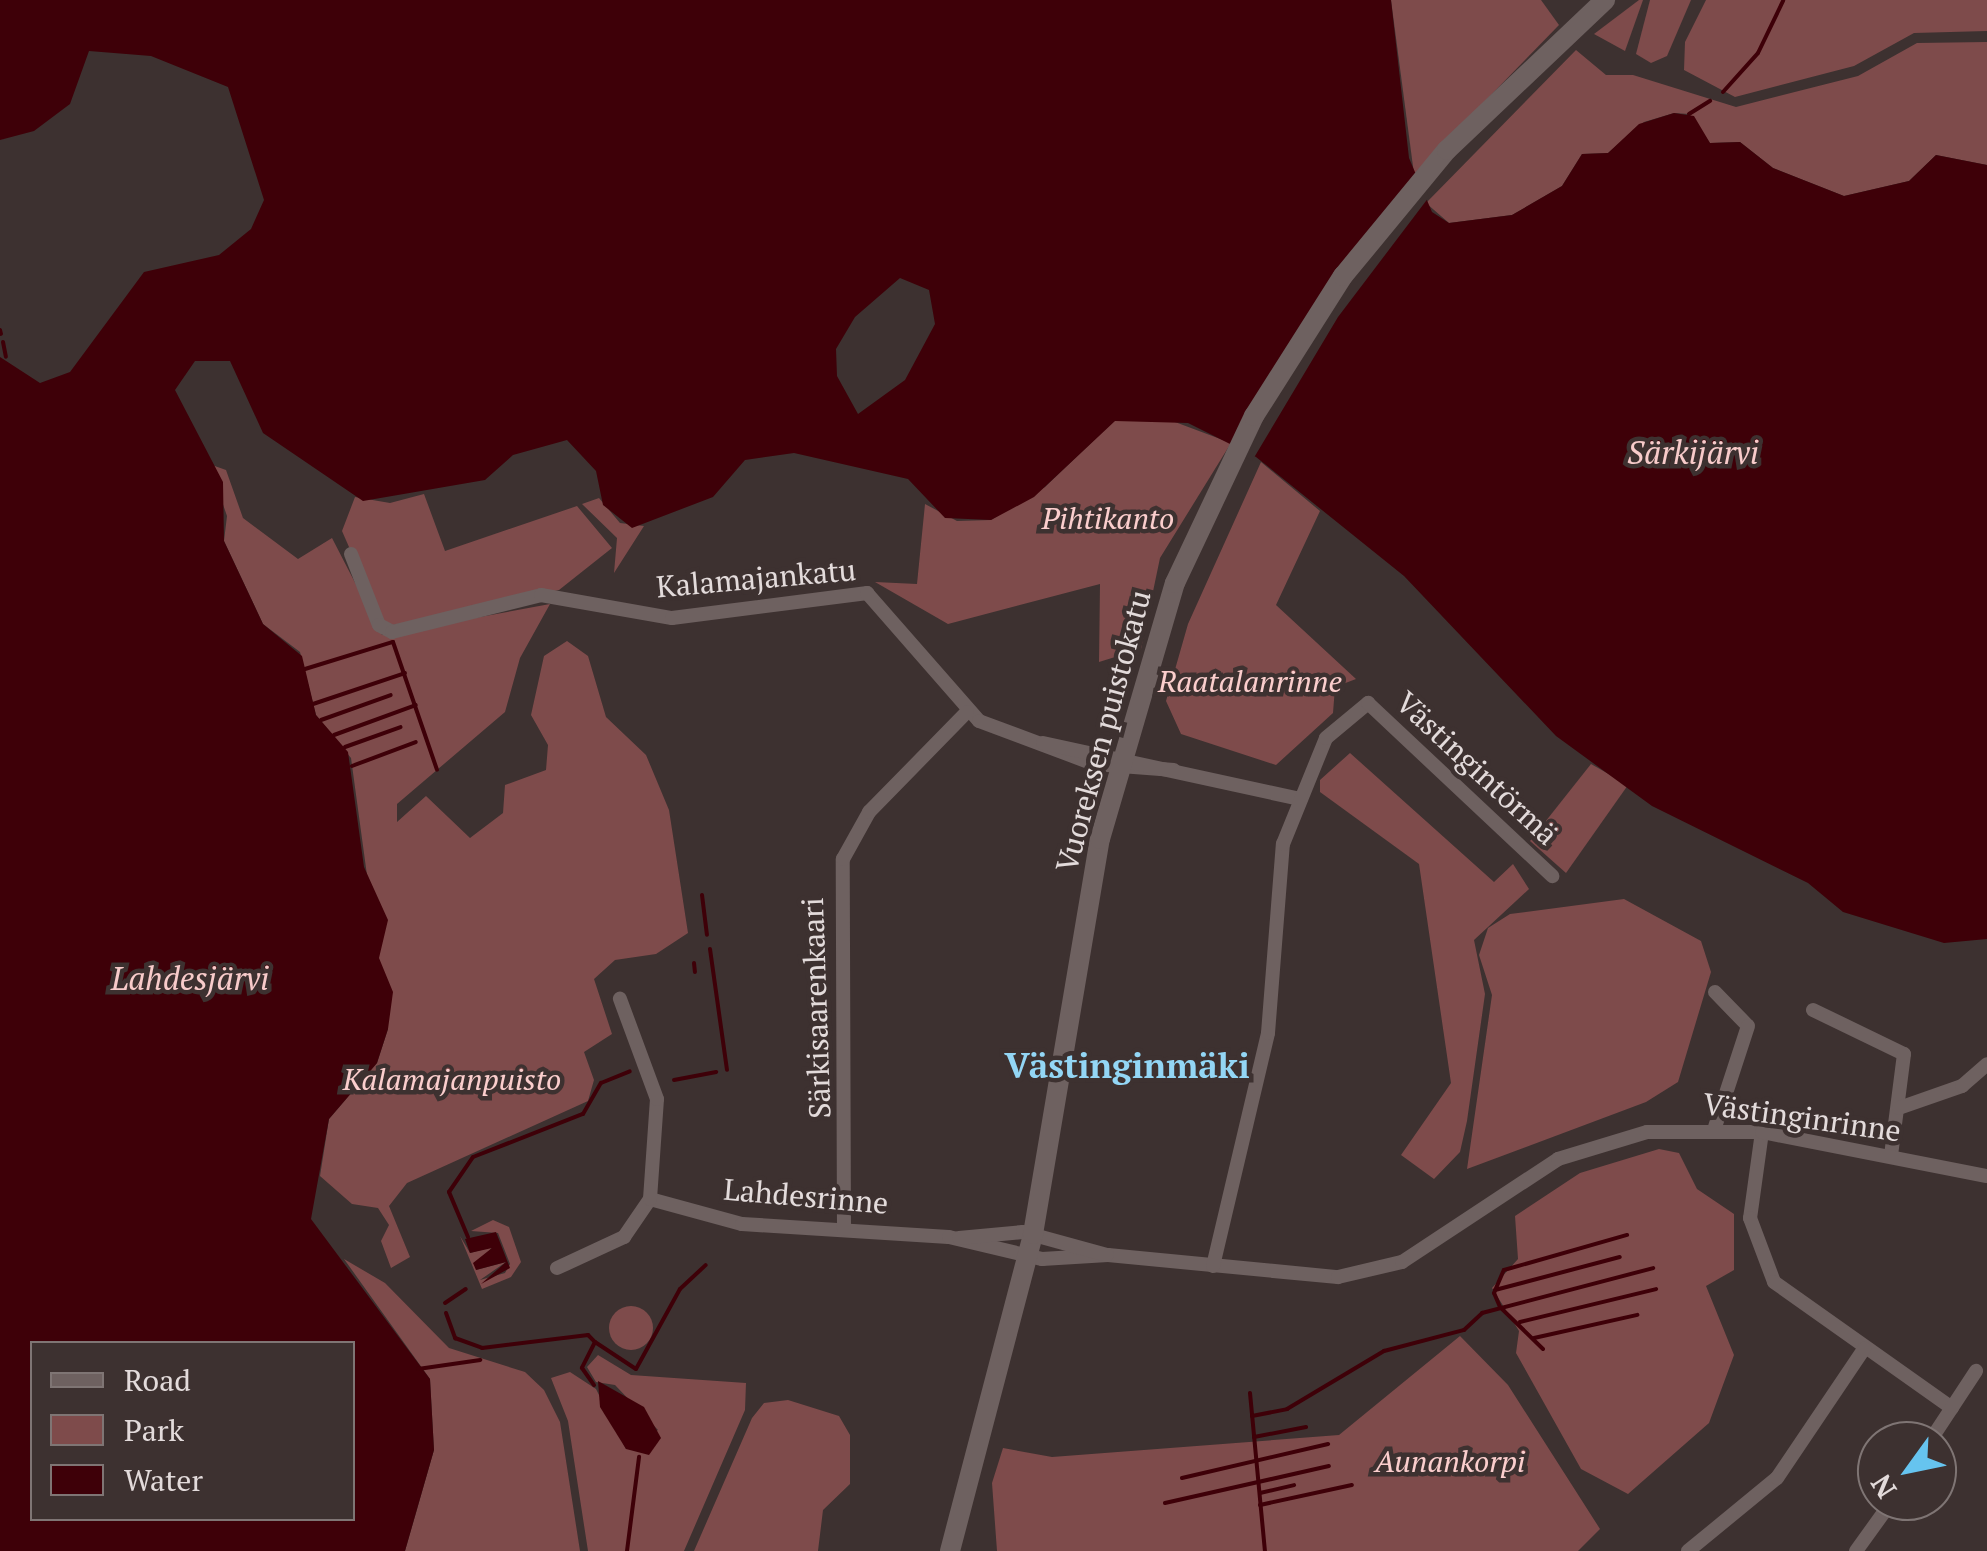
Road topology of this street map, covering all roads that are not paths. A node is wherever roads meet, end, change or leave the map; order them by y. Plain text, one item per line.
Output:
1 (1602, 2) edge
2 (351, 554) dead end
3 (967, 712) junction
4 (1120, 762) junction
5 (1296, 798) junction
6 (1552, 876) dead end
7 (1715, 992) dead end
8 (620, 999) dead end
9 (1813, 1010) dead end
10 (1987, 1064) edge
11 (1899, 1108) junction
12 (1715, 1127) junction
13 (1762, 1132) junction
14 (1891, 1156) junction
15 (1987, 1176) edge
16 (650, 1198) junction
17 (844, 1229) junction
18 (1034, 1234) junction
19 (959, 1238) junction
20 (1108, 1255) junction
21 (1028, 1256) junction
22 (1213, 1266) junction
23 (558, 1268) dead end
24 (1864, 1349) junction
25 (1976, 1371) dead end
26 (1952, 1408) junction
27 (1943, 1421) edge
28 (1878, 1521) edge
29 (950, 1551) edge
30 (1688, 1551) edge
31 (1856, 1551) edge

1 - 4 main road, Vuoreksen puistokatu
2 - 3 street, Kalamajankatu
3 - 4 street, Kalamajankatu
3 - 17 street, Särkisaarenkaari
4 - 5 street, Kalamajankatu
4 - 18 main road, Vuoreksen puistokatu
5 - 6 street, Västingintörmä
5 - 22 street
7 - 12 street
8 - 16 street
9 - 11 street
10 - 11 street
11 - 14 street
12 - 13 street, Västinginrinne
12 - 22 street, Västinginrinne
13 - 14 street, Västinginrinne
13 - 24 street
14 - 15 street, Västinginrinne
16 - 17 street, Lahdesrinne
16 - 23 street
17 - 19 street, Lahdesrinne
18 - 19 street, Lahdesrinne
18 - 20 street, Västinginrinne
18 - 21 main road, Vuoreksen puistokatu
19 - 21 street, Lahdesrinne
20 - 21 street, Västinginrinne
20 - 22 street, Västinginrinne
21 - 29 main road, Vuoreksen puistokatu
24 - 26 street
24 - 30 street
25 - 26 street
26 - 27 street
28 - 31 street

